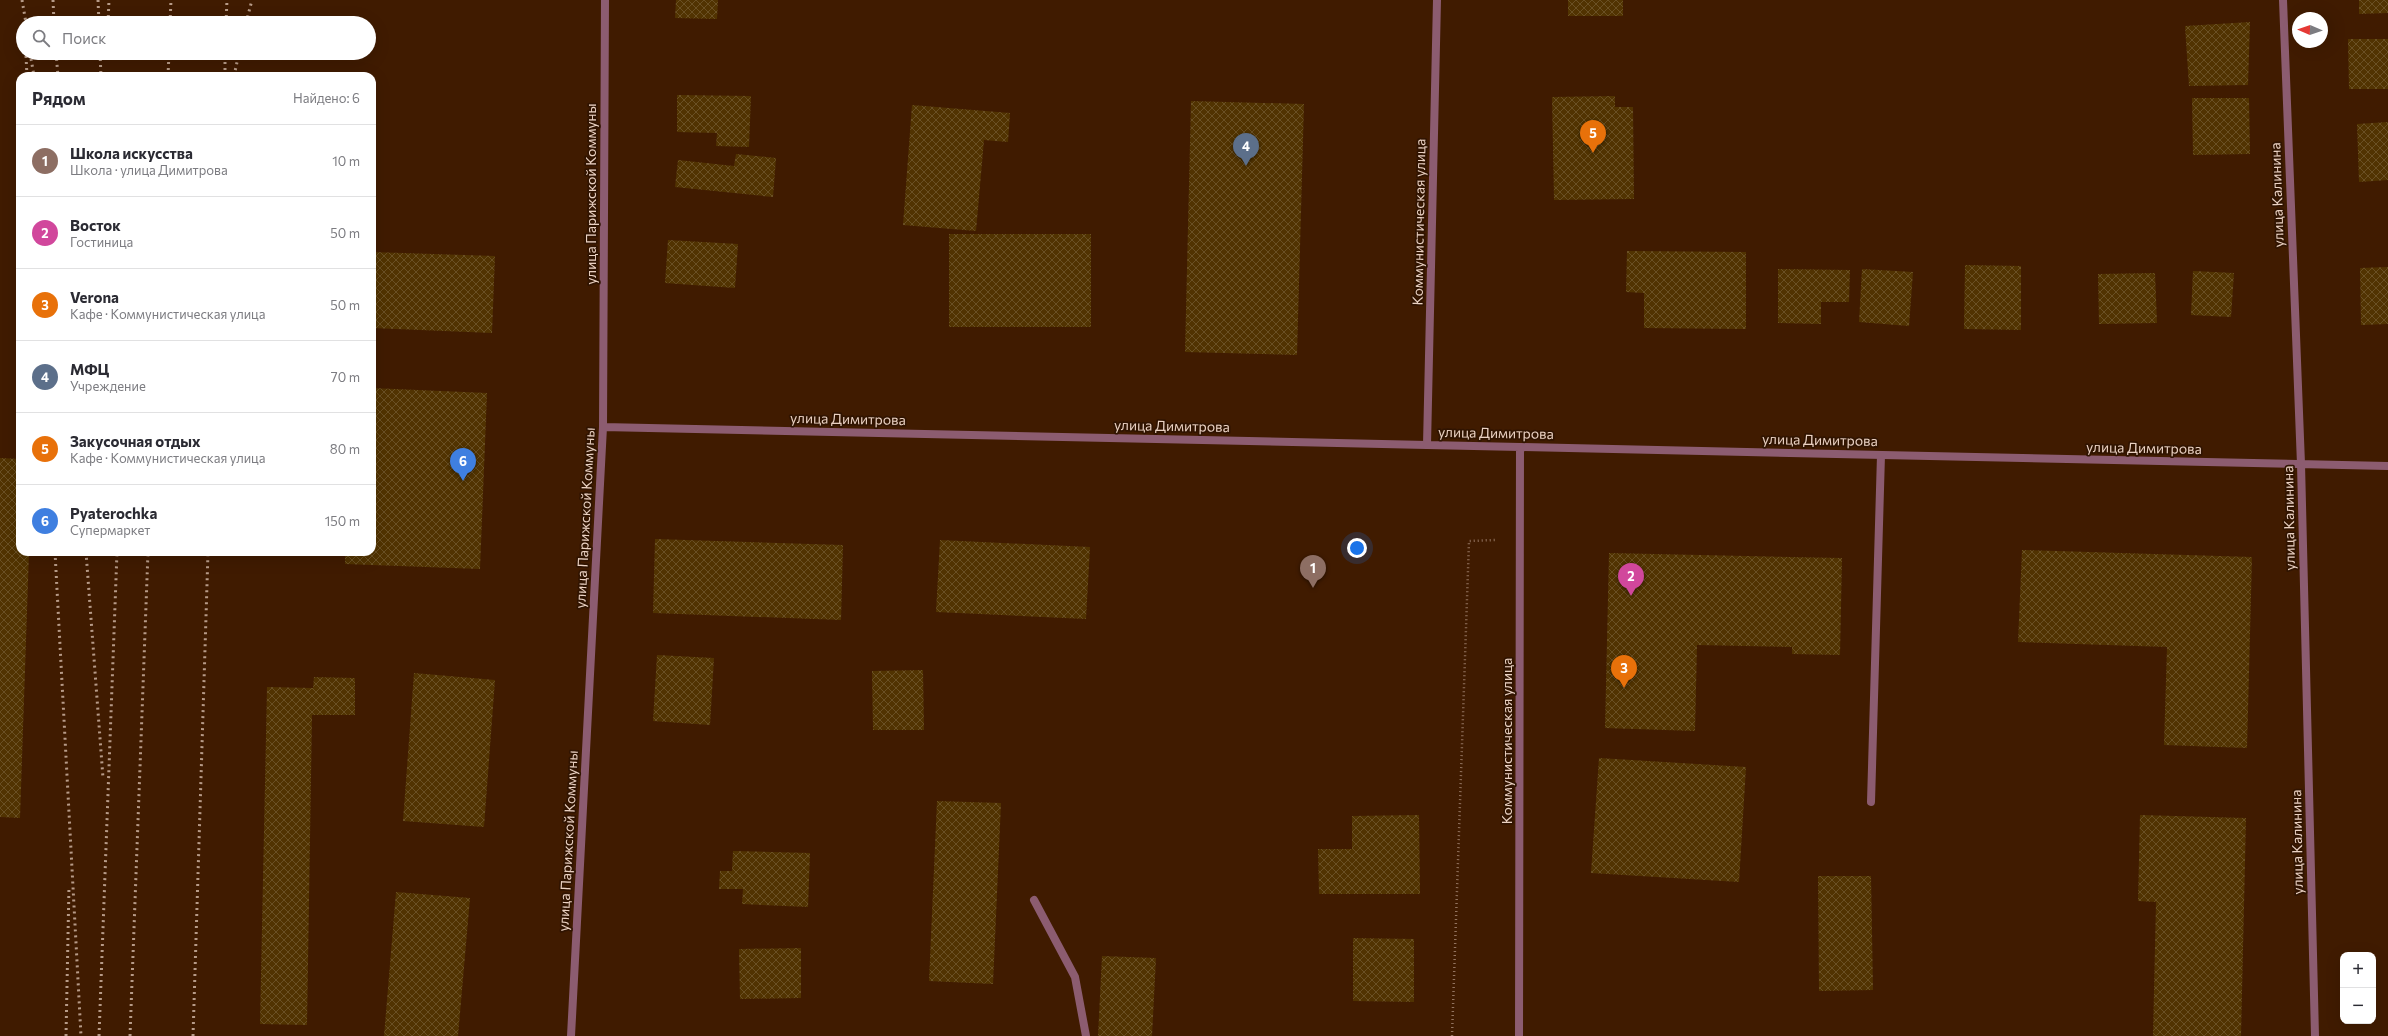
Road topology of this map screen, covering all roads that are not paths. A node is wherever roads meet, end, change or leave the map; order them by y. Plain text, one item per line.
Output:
1 (605, 0) edge
2 (1437, 0) edge
3 (2283, 0) edge
4 (603, 427) junction
5 (1427, 445) junction
6 (1520, 447) junction
7 (1881, 455) junction
8 (2301, 464) junction
9 (2388, 466) edge
10 (1871, 802) dead end
11 (1034, 900) dead end
12 (571, 1036) edge
13 (1086, 1036) edge
14 (1519, 1036) edge
15 (2315, 1036) edge

1 - 4 street, улица Парижской Коммуны
2 - 5 street, Коммунистическая улица
3 - 8 street, улица Калинина
4 - 5 street, улица Димитрова
4 - 12 street, улица Парижской Коммуны
5 - 6 street, улица Димитрова
6 - 7 street, улица Димитрова
6 - 14 street, Коммунистическая улица
7 - 8 street, улица Димитрова
7 - 10 street
8 - 9 street, улица Димитрова
8 - 15 street, улица Калинина
11 - 13 street

